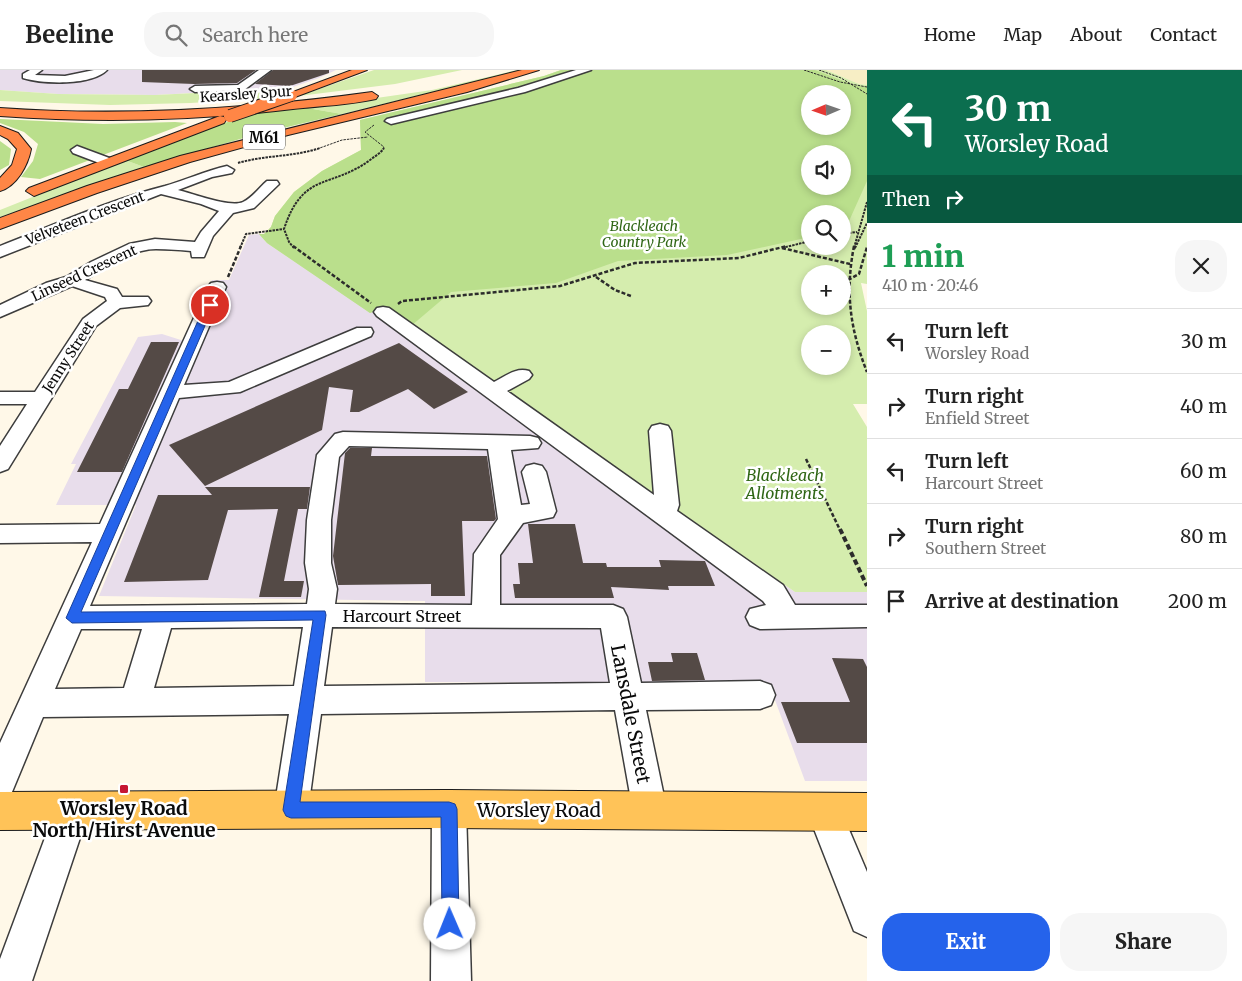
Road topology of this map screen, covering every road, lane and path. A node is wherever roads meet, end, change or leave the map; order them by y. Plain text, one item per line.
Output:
1 (37, 70) edge
2 (102, 70) edge
3 (266, 70) edge
4 (362, 70) edge
5 (506, 70) edge
6 (534, 70) edge
7 (586, 70) edge
8 (804, 70) edge
9 (819, 70) edge
10 (496, 72) edge
11 (854, 85) junction
12 (867, 87) edge
13 (195, 89) dead end
14 (410, 90) dead end
15 (867, 94) edge
16 (0, 106) edge
17 (0, 112) edge
18 (391, 121) joint
19 (0, 130) edge
20 (368, 137) junction
21 (77, 150) dead end
22 (107, 162) junction
23 (231, 167) joint
24 (272, 184) dead end
25 (0, 186) edge
26 (166, 190) junction
27 (20, 197) dead end
28 (867, 202) edge
29 (228, 210) junction
30 (867, 223) edge
31 (0, 224) edge
32 (284, 229) junction
33 (138, 232) dead end
34 (857, 232) junction
35 (851, 233) edge
36 (801, 243) edge
37 (150, 244) junction
38 (867, 247) edge
39 (779, 248) junction
40 (0, 252) edge
41 (852, 252) junction
42 (850, 264) joint
43 (596, 276) junction
44 (851, 278) edge
45 (72, 281) junction
46 (217, 287) joint
47 (631, 296) dead end
48 (142, 301) dead end
49 (114, 303) junction
50 (0, 312) edge
51 (383, 312) junction
52 (849, 315) edge
53 (364, 332) dead end
54 (867, 372) edge
55 (522, 375) dead end
56 (493, 391) junction
57 (172, 392) junction
58 (0, 398) edge
59 (42, 398) junction
60 (660, 430) dead end
61 (498, 442) junction
62 (530, 443) dead end
63 (806, 459) dead end
64 (0, 464) edge
65 (534, 472) dead end
66 (664, 514) junction
67 (511, 520) junction
68 (109, 533) junction
69 (0, 534) edge
70 (867, 586) edge
71 (320, 615) junction
72 (486, 616) junction
73 (867, 616) edge
74 (160, 617) junction
75 (613, 617) joint
76 (760, 617) dead end
77 (787, 617) junction
78 (72, 618) junction
79 (760, 695) dead end
80 (627, 697) junction
81 (307, 700) junction
82 (134, 702) junction
83 (34, 703) junction
84 (0, 780) edge
85 (449, 809) junction
86 (291, 810) junction
87 (650, 811) junction
88 (824, 811) junction
89 (0, 812) edge
90 (72, 812) junction
91 (867, 812) edge
92 (867, 918) edge
93 (12, 981) edge
94 (451, 981) edge

1 - 2 street
3 - 13 street
4 - 22 highway, M61, bridge
5 - 10 highway
6 - 31 highway, M61
7 - 18 street
8 - 11 path
9 - 11 path
10 - 14 highway
11 - 12 path
11 - 15 path
16 - 17 highway, Kearsley Spur / M61
18 - 20 path
19 - 25 highway
20 - 23 path
20 - 32 path
21 - 22 street
22 - 27 highway, M61
23 - 26 street
24 - 29 street
26 - 29 street, Velveteen Crescent
26 - 40 street, Velveteen Crescent
28 - 34 path
29 - 37 street, Linseed Crescent
30 - 41 path
32 - 46 path
32 - 51 path
33 - 37 street
34 - 35 path
34 - 41 path
36 - 39 path
37 - 45 street, Linseed Crescent
38 - 44 path
39 - 42 path
39 - 43 path
41 - 42 path
43 - 47 path
43 - 51 path
45 - 49 street
45 - 50 street, Linseed Crescent
46 - 57 street
48 - 49 street
49 - 59 street, Jenny Street
51 - 56 street
52 - 54 path
53 - 57 street
55 - 56 street
56 - 66 street
57 - 68 street
58 - 59 street
59 - 64 street, Jenny Street
60 - 66 street
61 - 62 street
61 - 67 street
61 - 71 street
63 - 70 path
65 - 67 street
66 - 77 street
67 - 72 street
68 - 69 street
68 - 78 street
71 - 72 street, Harcourt Street
71 - 74 street, Harcourt Street
71 - 81 street
72 - 75 street, Harcourt Street
73 - 77 street
74 - 78 street, Harcourt Street
74 - 82 street
75 - 80 street, Lansdale Street
76 - 77 street
78 - 83 street
79 - 80 street
80 - 81 street
80 - 87 street, Lansdale Street
81 - 82 street
81 - 86 street
82 - 83 street
83 - 84 street
85 - 86 main road, Worsley Road
85 - 87 main road, Worsley Road
85 - 94 street
86 - 90 main road, Worsley Road
87 - 88 main road, Worsley Road
88 - 91 main road, Worsley Road
88 - 92 street
89 - 90 main road, Worsley Road
90 - 93 street

